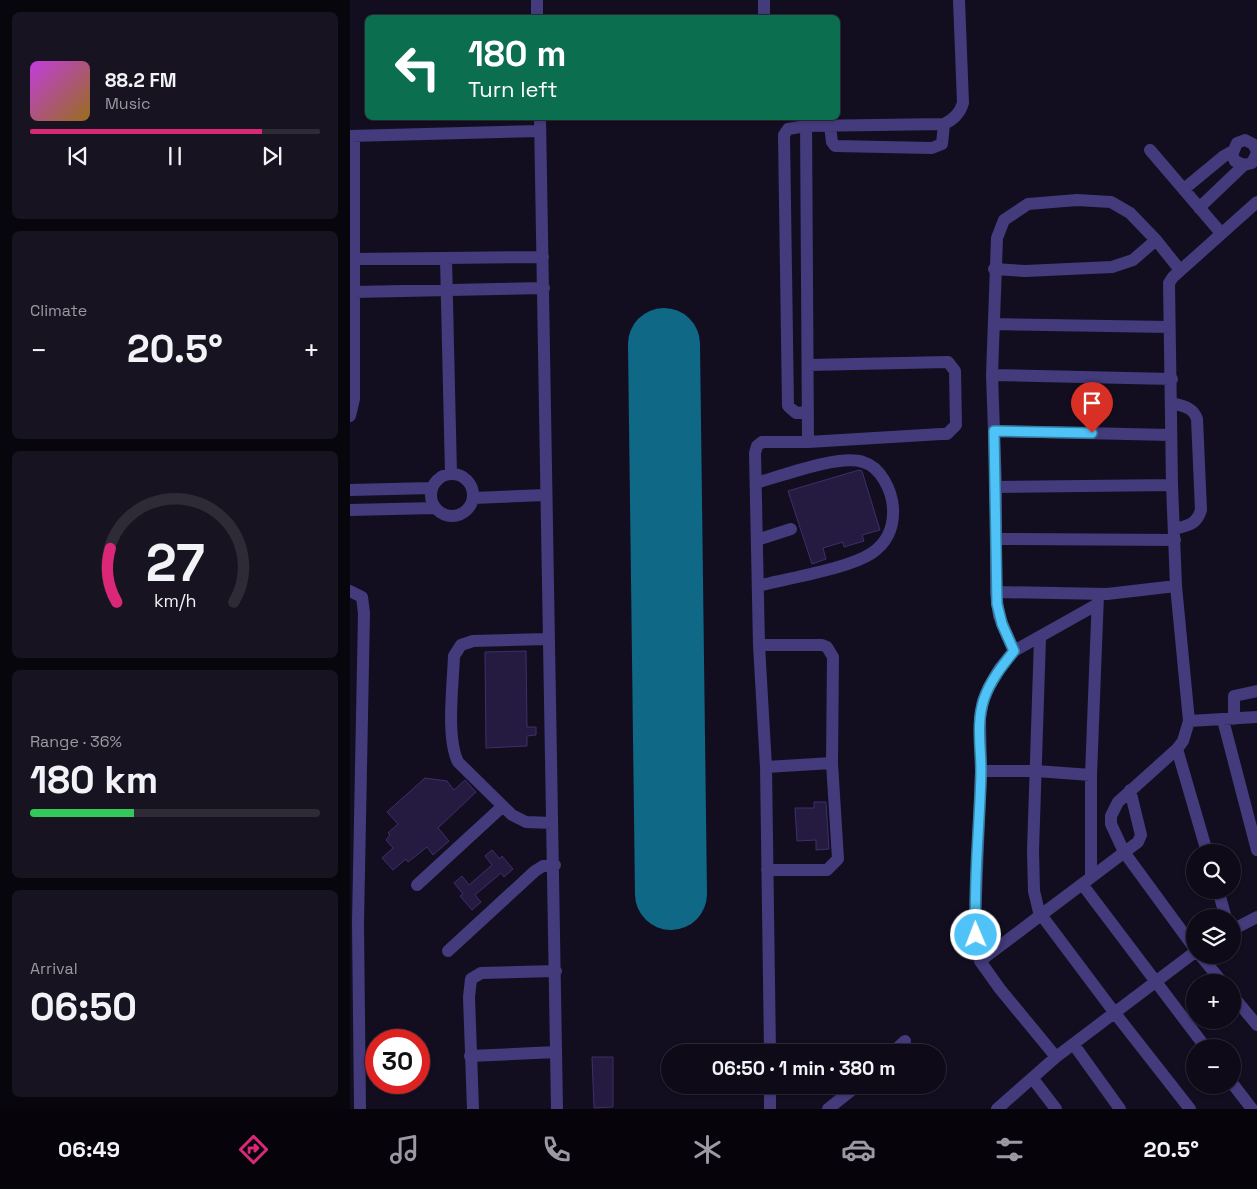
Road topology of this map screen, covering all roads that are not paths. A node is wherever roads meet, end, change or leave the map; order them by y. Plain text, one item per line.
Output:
1 (536, 0) edge
2 (764, 0) edge
3 (959, 0) edge
4 (537, 15) edge
5 (764, 15) edge
6 (540, 120) edge
7 (806, 122) edge
8 (944, 124) junction
9 (830, 126) junction
10 (540, 131) junction
11 (352, 136) edge
12 (1150, 150) dead end
13 (1232, 151) junction
14 (1253, 158) edge
15 (1257, 175) edge
16 (1184, 189) junction
17 (1257, 202) edge
18 (1199, 208) junction
19 (807, 222) junction
20 (784, 223) junction
21 (1221, 233) junction
22 (1156, 240) junction
23 (543, 257) junction
24 (352, 259) edge
25 (446, 259) junction
26 (994, 269) junction
27 (1180, 270) junction
28 (544, 288) junction
29 (446, 290) junction
30 (354, 292) junction
31 (994, 324) junction
32 (1170, 327) junction
33 (808, 365) junction
34 (992, 375) junction
35 (1172, 379) junction
36 (1171, 403) junction
37 (808, 412) junction
38 (350, 416) edge
39 (994, 431) junction
40 (1171, 435) junction
41 (808, 442) junction
42 (451, 474) junction
43 (756, 483) junction
44 (1172, 485) junction
45 (996, 486) junction
46 (432, 488) junction
47 (350, 490) edge
48 (545, 495) junction
49 (474, 498) junction
50 (435, 508) junction
51 (350, 510) edge
52 (791, 529) dead end
53 (1175, 535) junction
54 (997, 539) junction
55 (757, 540) junction
56 (758, 586) junction
57 (1176, 586) junction
58 (350, 591) edge
59 (996, 592) junction
60 (1097, 600) junction
61 (1040, 638) junction
62 (548, 639) junction
63 (759, 645) junction
64 (1014, 651) junction
65 (1257, 690) edge
66 (1257, 717) edge
67 (1228, 720) junction
68 (1189, 721) junction
69 (1177, 749) junction
70 (832, 763) junction
71 (766, 767) junction
72 (981, 771) junction
73 (1036, 771) junction
74 (1091, 775) junction
75 (1130, 790) junction
76 (502, 806) junction
77 (356, 812) edge
78 (552, 824) junction
79 (1205, 844) edge
80 (1257, 850) edge
81 (1124, 852) junction
82 (555, 866) junction
83 (767, 870) junction
84 (1086, 881) junction
85 (417, 885) dead end
86 (1041, 917) junction
87 (1255, 921) edge
88 (1241, 926) edge
89 (1186, 938) edge
90 (448, 951) dead end
91 (1186, 958) edge
92 (980, 961) junction
93 (1207, 964) edge
94 (556, 971) junction
95 (1215, 974) edge
96 (1155, 981) junction
97 (1241, 1006) edge
98 (1114, 1012) junction
99 (1257, 1025) edge
100 (1199, 1039) edge
101 (905, 1041) dead end
102 (770, 1044) edge
103 (902, 1044) edge
104 (1074, 1045) junction
105 (556, 1052) junction
106 (470, 1056) junction
107 (1056, 1058) junction
108 (1033, 1079) junction
109 (770, 1094) edge
110 (847, 1094) edge
111 (1240, 1094) edge
112 (360, 1109) edge
113 (473, 1109) edge
114 (557, 1109) edge
115 (770, 1109) edge
116 (828, 1109) edge
117 (997, 1109) edge
118 (1056, 1109) edge
119 (1120, 1109) edge
120 (1190, 1109) edge
121 (1252, 1109) edge

1 - 4 street
2 - 5 street
3 - 8 street
6 - 10 street
7 - 9 street
7 - 19 street
7 - 20 street
8 - 9 street
8 - 9 street
10 - 11 street
10 - 23 street
11 - 24 street
12 - 16 street
13 - 14 street
13 - 14 street
13 - 16 street
14 - 15 street
14 - 18 street
16 - 18 street
17 - 21 street
18 - 21 street
19 - 20 street
19 - 33 street
20 - 37 street
21 - 27 street
22 - 26 street
22 - 26 street
22 - 27 street
23 - 25 street
23 - 28 street
24 - 25 street
24 - 30 street
25 - 29 street
26 - 31 street
27 - 32 street
28 - 29 street
28 - 48 street
29 - 30 street
29 - 42 street
30 - 38 street
31 - 32 street
31 - 34 street
32 - 35 street
33 - 37 street
33 - 41 street
34 - 35 street
34 - 39 street
35 - 36 street
36 - 40 street
36 - 53 street
37 - 41 street
39 - 40 street
39 - 45 street
40 - 44 street
41 - 43 street
42 - 46 street
42 - 49 street
43 - 55 street
43 - 56 street
44 - 45 street
44 - 53 street
45 - 54 street
46 - 47 street
46 - 50 street
48 - 49 street
48 - 62 street
49 - 50 street
50 - 51 street
52 - 55 street
53 - 54 street
53 - 57 street
54 - 59 street
55 - 56 street
56 - 63 street
57 - 60 street
57 - 68 street
58 - 77 street
59 - 60 street
59 - 64 street
60 - 61 street
60 - 74 street
61 - 64 street
61 - 73 street
62 - 76 street
62 - 78 street
63 - 70 street
63 - 71 street
64 - 72 street
65 - 67 street
66 - 67 street
67 - 68 street
67 - 80 street
68 - 69 street
69 - 75 street
69 - 79 street
70 - 71 street
70 - 83 street
71 - 83 street
72 - 73 street
72 - 92 street
73 - 74 street
73 - 86 street
74 - 84 street
75 - 81 street
75 - 81 street
76 - 78 street
76 - 85 street
77 - 112 street
78 - 82 street
81 - 84 street
81 - 89 street
82 - 90 street
82 - 94 street
83 - 102 street
84 - 86 street
84 - 96 street
86 - 92 street
86 - 98 street
87 - 88 street
91 - 96 street
92 - 107 street
93 - 95 street
94 - 105 street
94 - 106 street
96 - 98 street
96 - 100 street
97 - 99 street
98 - 104 street
98 - 120 street
101 - 103 street
104 - 107 street
104 - 119 street
105 - 106 street
105 - 114 street
106 - 113 street
107 - 108 street
108 - 117 street
108 - 118 street
109 - 115 street
110 - 116 street
111 - 121 street

